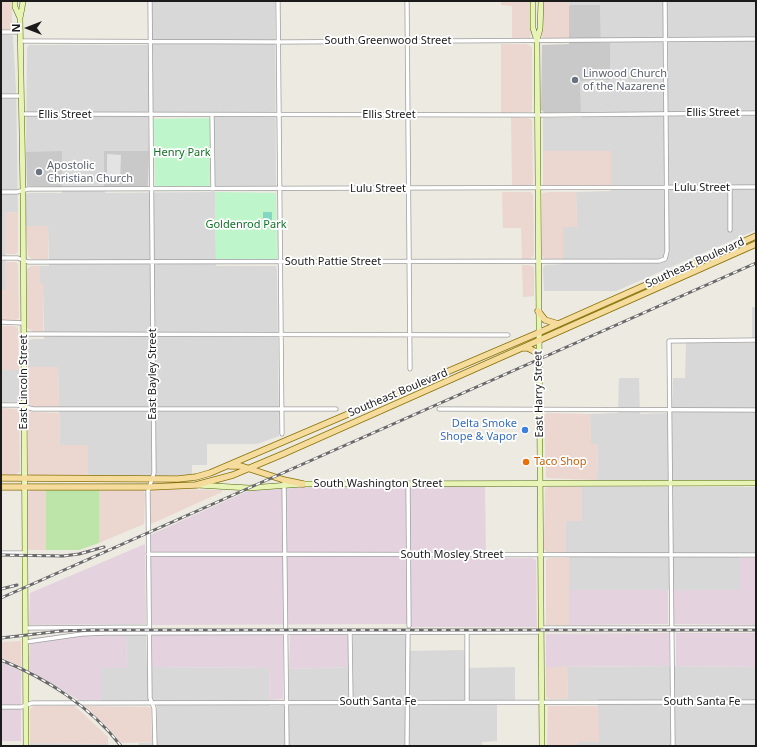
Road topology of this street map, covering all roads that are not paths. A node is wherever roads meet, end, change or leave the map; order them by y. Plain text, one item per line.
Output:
1 (14, 1) edge
2 (22, 1) edge
3 (150, 1) edge
4 (278, 1) edge
5 (407, 1) edge
6 (533, 1) edge
7 (541, 1) edge
8 (665, 1) edge
9 (20, 18) junction
10 (1, 32) edge
11 (20, 32) junction
12 (756, 39) edge
13 (665, 40) junction
14 (20, 41) junction
15 (150, 41) junction
16 (408, 41) junction
17 (537, 41) junction
18 (279, 42) junction
19 (1, 96) edge
20 (22, 96) junction
21 (756, 113) edge
22 (22, 114) junction
23 (666, 114) junction
24 (151, 115) junction
25 (212, 115) junction
26 (279, 115) junction
27 (408, 115) junction
28 (537, 115) junction
29 (538, 188) junction
30 (666, 188) junction
31 (730, 188) junction
32 (756, 188) edge
33 (151, 189) junction
34 (213, 189) junction
35 (280, 189) junction
36 (409, 189) junction
37 (22, 190) junction
38 (1, 192) edge
39 (730, 230) dead end
40 (756, 236) edge
41 (756, 244) edge
42 (1, 258) edge
43 (23, 260) junction
44 (152, 262) junction
45 (280, 262) junction
46 (409, 262) junction
47 (538, 262) junction
48 (538, 311) junction
49 (1, 322) edge
50 (24, 323) junction
51 (559, 324) junction
52 (538, 332) junction
53 (24, 334) junction
54 (153, 335) junction
55 (281, 335) junction
56 (410, 335) junction
57 (508, 335) dead end
58 (538, 340) junction
59 (756, 340) edge
60 (519, 349) junction
61 (538, 353) junction
62 (410, 369) dead end
63 (1, 405) edge
64 (24, 407) junction
65 (154, 409) junction
66 (282, 409) junction
67 (336, 409) dead end
68 (439, 409) dead end
69 (540, 409) junction
70 (670, 410) junction
71 (756, 410) edge
72 (282, 434) dead end
73 (227, 466) junction
74 (249, 468) junction
75 (1, 478) edge
76 (25, 478) junction
77 (152, 478) junction
78 (284, 483) junction
79 (408, 483) junction
80 (540, 483) junction
81 (670, 483) junction
82 (756, 483) edge
83 (303, 484) joint
84 (196, 485) junction
85 (1, 487) edge
86 (25, 487) junction
87 (150, 487) junction
88 (1, 553) edge
89 (25, 553) junction
90 (148, 554) junction
91 (285, 555) junction
92 (409, 555) junction
93 (541, 555) junction
94 (670, 555) junction
95 (756, 555) edge
96 (409, 626) dead end
97 (149, 627) junction
98 (25, 628) junction
99 (672, 628) junction
100 (756, 628) edge
101 (541, 630) junction
102 (149, 632) junction
103 (286, 632) junction
104 (350, 632) junction
105 (408, 632) junction
106 (467, 632) junction
107 (26, 642) junction
108 (152, 702) junction
109 (286, 702) junction
110 (350, 702) junction
111 (408, 702) junction
112 (467, 702) junction
113 (542, 702) junction
114 (672, 702) junction
115 (756, 702) edge
116 (26, 705) junction
117 (1, 707) edge
118 (26, 746) edge
119 (155, 746) edge
120 (287, 746) edge
121 (407, 746) edge
122 (542, 746) edge
123 (673, 746) edge

1 - 9 street, East Lincoln Street
2 - 9 street, East Lincoln Street
3 - 15 street, East Bayley Street
4 - 18 street
5 - 16 street
6 - 17 street, East Harry Street
7 - 17 street, East Harry Street
8 - 13 street
9 - 11 street, East Lincoln Street
10 - 11 street
11 - 14 street, East Lincoln Street
12 - 13 street, South Greenwood Street
13 - 17 street, South Greenwood Street
13 - 23 street
14 - 15 street, South Greenwood Street
14 - 20 street, East Lincoln Street
15 - 18 street, South Greenwood Street
15 - 24 street, East Bayley Street
16 - 17 street, South Greenwood Street
16 - 18 street, South Greenwood Street
16 - 27 street
17 - 28 street, East Harry Street
18 - 26 street
19 - 20 street
20 - 22 street, East Lincoln Street
21 - 23 street, Ellis Street
22 - 24 street, Ellis Street
22 - 37 street, East Lincoln Street
23 - 28 street, Ellis Street
23 - 30 street
24 - 25 street, Ellis Street
24 - 33 street, East Bayley Street
25 - 26 street, Ellis Street
25 - 34 street
26 - 27 street, Ellis Street
26 - 35 street
27 - 28 street, Ellis Street
27 - 36 street
28 - 29 street, East Harry Street
29 - 30 street, Lulu Street
29 - 36 street, Lulu Street
29 - 47 street, East Harry Street
30 - 31 street, Lulu Street
30 - 47 street, South Pattie Street
31 - 32 street, Lulu Street
31 - 39 street
33 - 34 street, Lulu Street
33 - 37 street, Lulu Street
33 - 44 street, East Bayley Street
34 - 35 street, Lulu Street
35 - 36 street, Lulu Street
35 - 45 street
36 - 46 street
37 - 38 street, Lulu Street
37 - 43 street, East Lincoln Street
40 - 51 main road, Southeast Boulevard
41 - 58 main road, Southeast Boulevard
42 - 43 street, South Pattie Street
43 - 44 street, South Pattie Street
43 - 50 street, East Lincoln Street
44 - 45 street, South Pattie Street
44 - 54 street, East Bayley Street
45 - 46 street, South Pattie Street
45 - 55 street
46 - 47 street, South Pattie Street
46 - 56 street
47 - 48 street, East Harry Street
48 - 51 main road
48 - 52 street, East Harry Street
49 - 50 street
50 - 53 street, East Lincoln Street
51 - 52 main road, Southeast Boulevard
52 - 58 street, East Harry Street
52 - 73 main road, Southeast Boulevard
53 - 54 street
53 - 64 street, East Lincoln Street
54 - 55 street
54 - 65 street, East Bayley Street
55 - 56 street
55 - 66 street
56 - 57 street
56 - 62 street
58 - 60 main road, Southeast Boulevard
58 - 61 street, East Harry Street
59 - 70 street
60 - 61 main road
60 - 74 main road, Southeast Boulevard
61 - 69 street, East Harry Street
63 - 64 street
64 - 65 street
64 - 76 street, East Lincoln Street
65 - 66 street
65 - 77 street, East Bayley Street
66 - 67 street
66 - 72 street
68 - 69 street
69 - 70 street
69 - 80 street, East Harry Street
70 - 71 street
70 - 81 street
73 - 74 main road
73 - 77 main road, Southeast Boulevard
74 - 78 main road
74 - 84 main road, Southeast Boulevard
75 - 76 main road
76 - 77 main road, Southeast Boulevard
76 - 86 street, East Lincoln Street
77 - 87 street, East Bayley Street
78 - 83 main road
78 - 84 street
78 - 91 street
79 - 80 street, South Washington Street
79 - 83 street, South Washington Street
79 - 92 street
80 - 81 street, South Washington Street
80 - 93 street, East Harry Street
81 - 82 street, South Washington Street
81 - 94 street
84 - 87 main road
85 - 86 main road
86 - 87 main road
86 - 89 street, East Lincoln Street
87 - 90 street, East Bayley Street
88 - 89 street
89 - 98 street, East Lincoln Street
90 - 91 street, South Mosley Street
90 - 97 street, East Bayley Street
91 - 92 street, South Mosley Street
91 - 103 street
92 - 93 street, South Mosley Street
92 - 96 street
93 - 94 street, South Mosley Street
93 - 101 street, East Harry Street
94 - 95 street, South Mosley Street
94 - 99 street
97 - 98 street
97 - 102 street, East Bayley Street
98 - 107 street, East Lincoln Street
99 - 100 street
99 - 101 street
99 - 114 street
101 - 106 street
101 - 113 street, East Harry Street
102 - 103 street
102 - 107 street
102 - 108 street, East Bayley Street
103 - 104 street
103 - 109 street
104 - 105 street
104 - 110 street
105 - 106 street
105 - 111 street
106 - 112 street
107 - 116 street, East Lincoln Street
108 - 109 street, South Santa Fe
108 - 116 street, South Santa Fe
108 - 119 street, East Bayley Street
109 - 110 street, South Santa Fe
109 - 120 street
110 - 111 street, South Santa Fe
111 - 112 street, South Santa Fe
111 - 121 street
112 - 113 street, South Santa Fe
113 - 114 street, South Santa Fe
113 - 122 street, East Harry Street
114 - 115 street, South Santa Fe
114 - 123 street
116 - 117 street, South Santa Fe
116 - 118 street, East Lincoln Street

